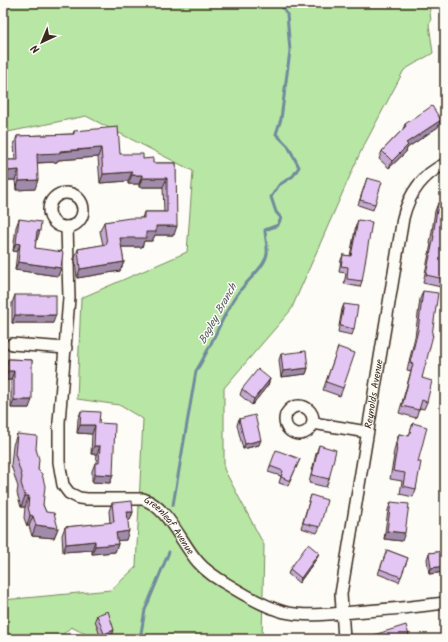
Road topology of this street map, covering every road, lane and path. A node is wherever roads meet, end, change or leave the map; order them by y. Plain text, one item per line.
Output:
1 (445, 164) edge
2 (67, 227) dead end
3 (12, 344) dead end
4 (66, 348) junction
5 (313, 423) dead end
6 (367, 432) junction
7 (445, 603) edge
8 (343, 613) junction
9 (344, 639) edge

1 - 6 street, Reynolds Avenue
2 - 4 street, Greenleaf Avenue
3 - 4 street
4 - 8 street, Greenleaf Avenue
5 - 6 street
6 - 8 street, Reynolds Avenue
7 - 8 street, Greenleaf Avenue
8 - 9 street, Reynolds Avenue

